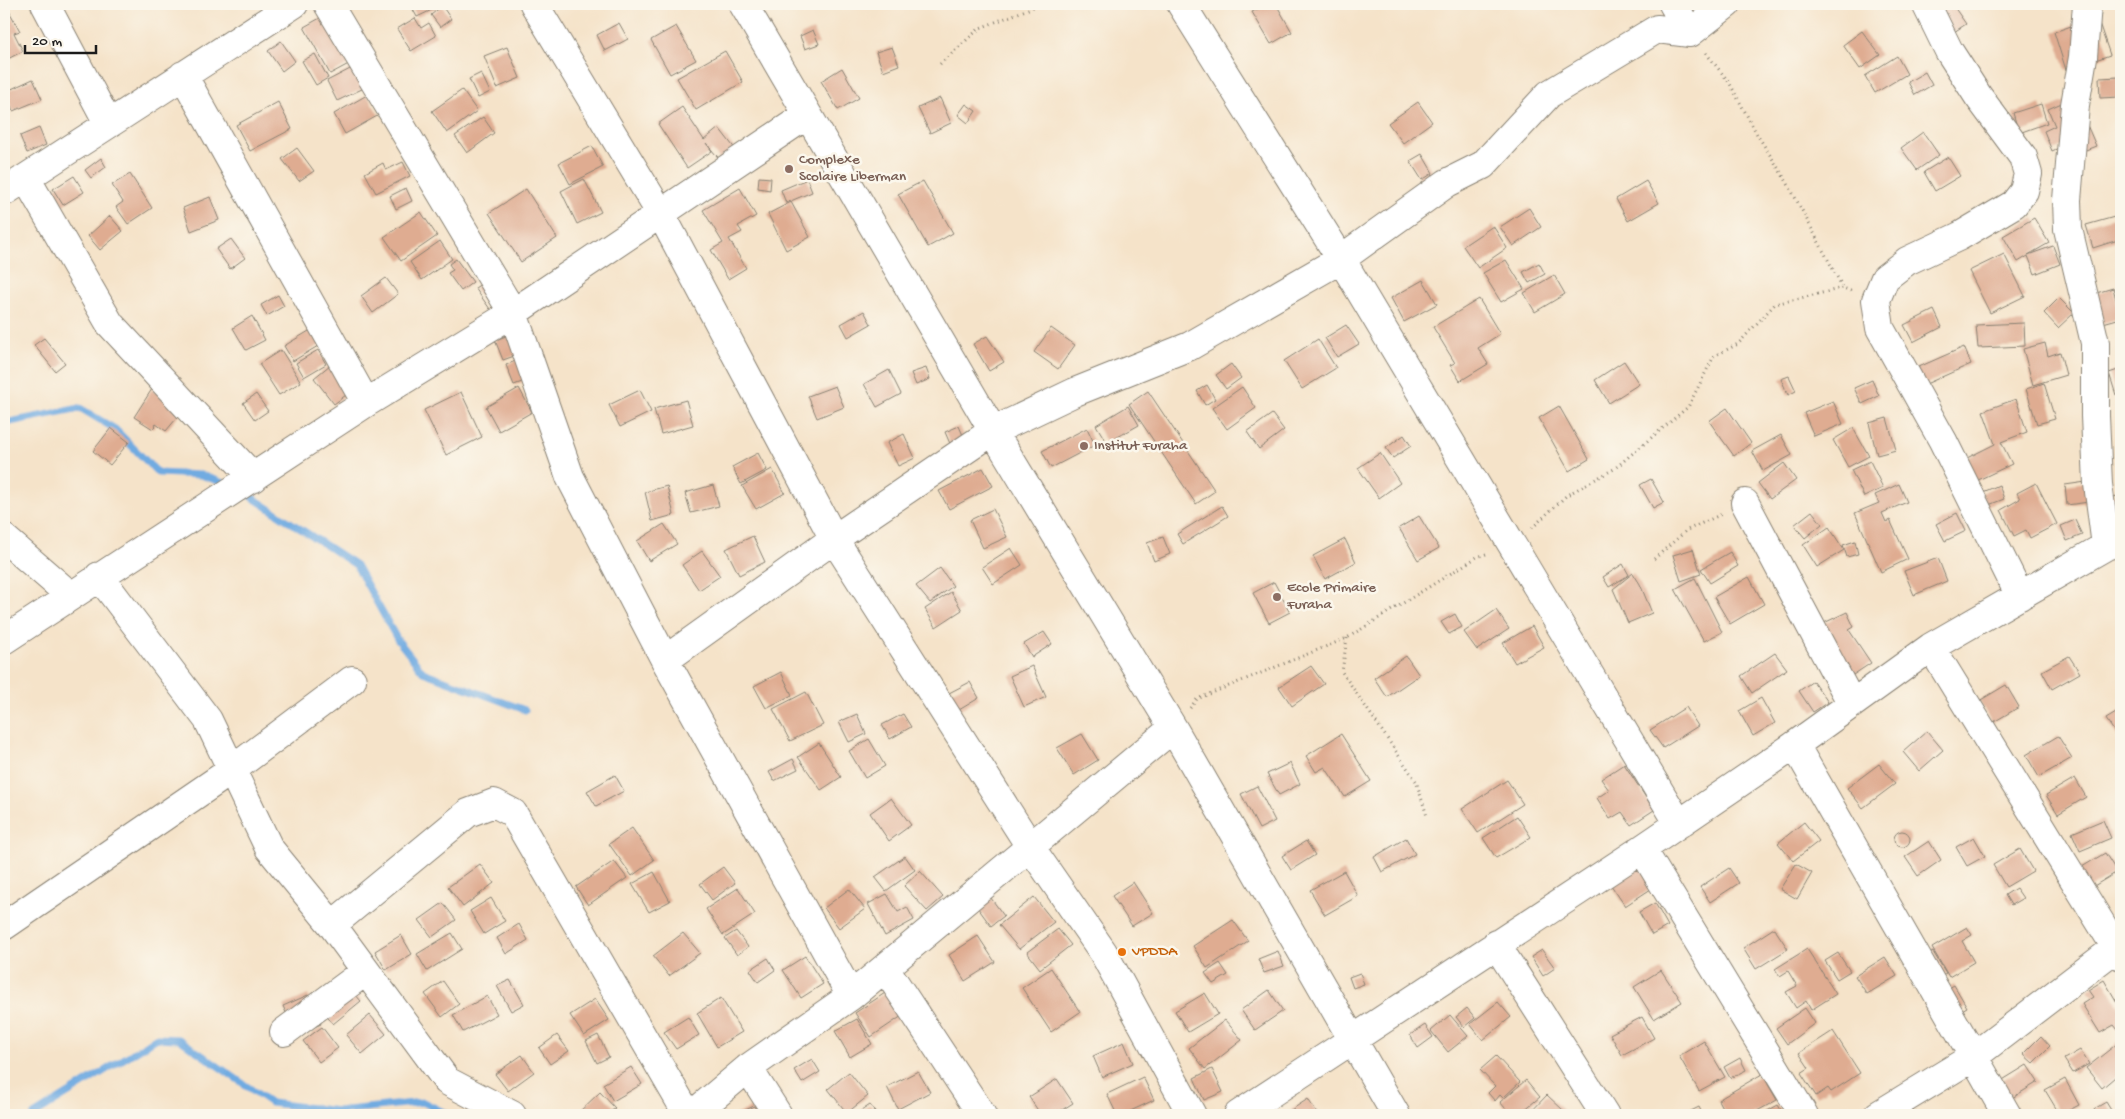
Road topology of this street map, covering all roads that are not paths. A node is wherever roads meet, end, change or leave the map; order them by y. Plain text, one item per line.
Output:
1 (45, 4) edge
2 (328, 4) edge
3 (534, 4) edge
4 (743, 4) edge
5 (1181, 4) edge
6 (1673, 4) edge
7 (1727, 4) edge
8 (1926, 4) edge
9 (2087, 4) edge
10 (291, 5) edge
11 (1690, 33) junction
12 (183, 75) junction
13 (807, 115) junction
14 (108, 123) junction
15 (15, 185) edge
16 (662, 214) junction
17 (1341, 259) junction
18 (513, 312) junction
19 (366, 403) junction
20 (993, 431) junction
21 (254, 478) junction
22 (1745, 503) road end
23 (4, 538) edge
24 (834, 539) junction
25 (2114, 543) edge
26 (99, 576) junction
27 (71, 596) junction
28 (2020, 596) junction
29 (4, 640) edge
30 (1931, 647) junction
31 (666, 660) junction
32 (352, 680) dead end
33 (1852, 704) junction
34 (1173, 728) junction
35 (1795, 745) junction
36 (232, 770) junction
37 (1679, 824) junction
38 (1031, 848) junction
39 (1642, 849) junction
40 (332, 925) junction
41 (4, 926) edge
42 (1496, 944) junction
43 (2120, 949) edge
44 (885, 968) junction
45 (366, 971) junction
46 (852, 996) junction
47 (284, 1032) dead end
48 (1352, 1042) junction
49 (1973, 1057) junction
50 (748, 1068) junction
51 (512, 1115) edge
52 (688, 1115) edge
53 (692, 1115) edge
54 (778, 1115) edge
55 (982, 1115) edge
56 (1192, 1115) edge
57 (1238, 1115) edge
58 (1396, 1115) edge
59 (1604, 1115) edge
60 (1804, 1115) edge
61 (1878, 1115) edge
62 (2007, 1115) edge

1 - 14 street
2 - 18 street
3 - 16 street
4 - 13 street
5 - 17 street
6 - 11 street
7 - 11 street
8 - 28 street
9 - 25 street
10 - 12 street
11 - 17 street
12 - 14 street
12 - 19 street
13 - 16 street
13 - 20 street
14 - 15 street
15 - 21 street
16 - 18 street
16 - 24 street
17 - 20 street
17 - 37 street
18 - 19 street
18 - 31 street
19 - 21 street
20 - 24 street
20 - 34 street
21 - 26 street
22 - 33 street
23 - 27 street
24 - 31 street
24 - 38 street
25 - 28 street
26 - 27 street
26 - 36 street
27 - 29 street
28 - 30 street
30 - 33 street
30 - 43 street
31 - 46 street
32 - 36 street
33 - 35 street
34 - 38 street
34 - 48 street
35 - 37 street
35 - 49 street
36 - 40 street
36 - 41 street
37 - 39 street
38 - 44 street
38 - 56 street
39 - 42 street
39 - 60 street
40 - 45 street
40 - 52 street
42 - 48 street
42 - 59 street
43 - 49 street
44 - 46 street
44 - 55 street
45 - 47 street
45 - 51 street
46 - 50 street
48 - 57 street
48 - 58 street
49 - 61 street
49 - 62 street
50 - 53 street
50 - 54 street

